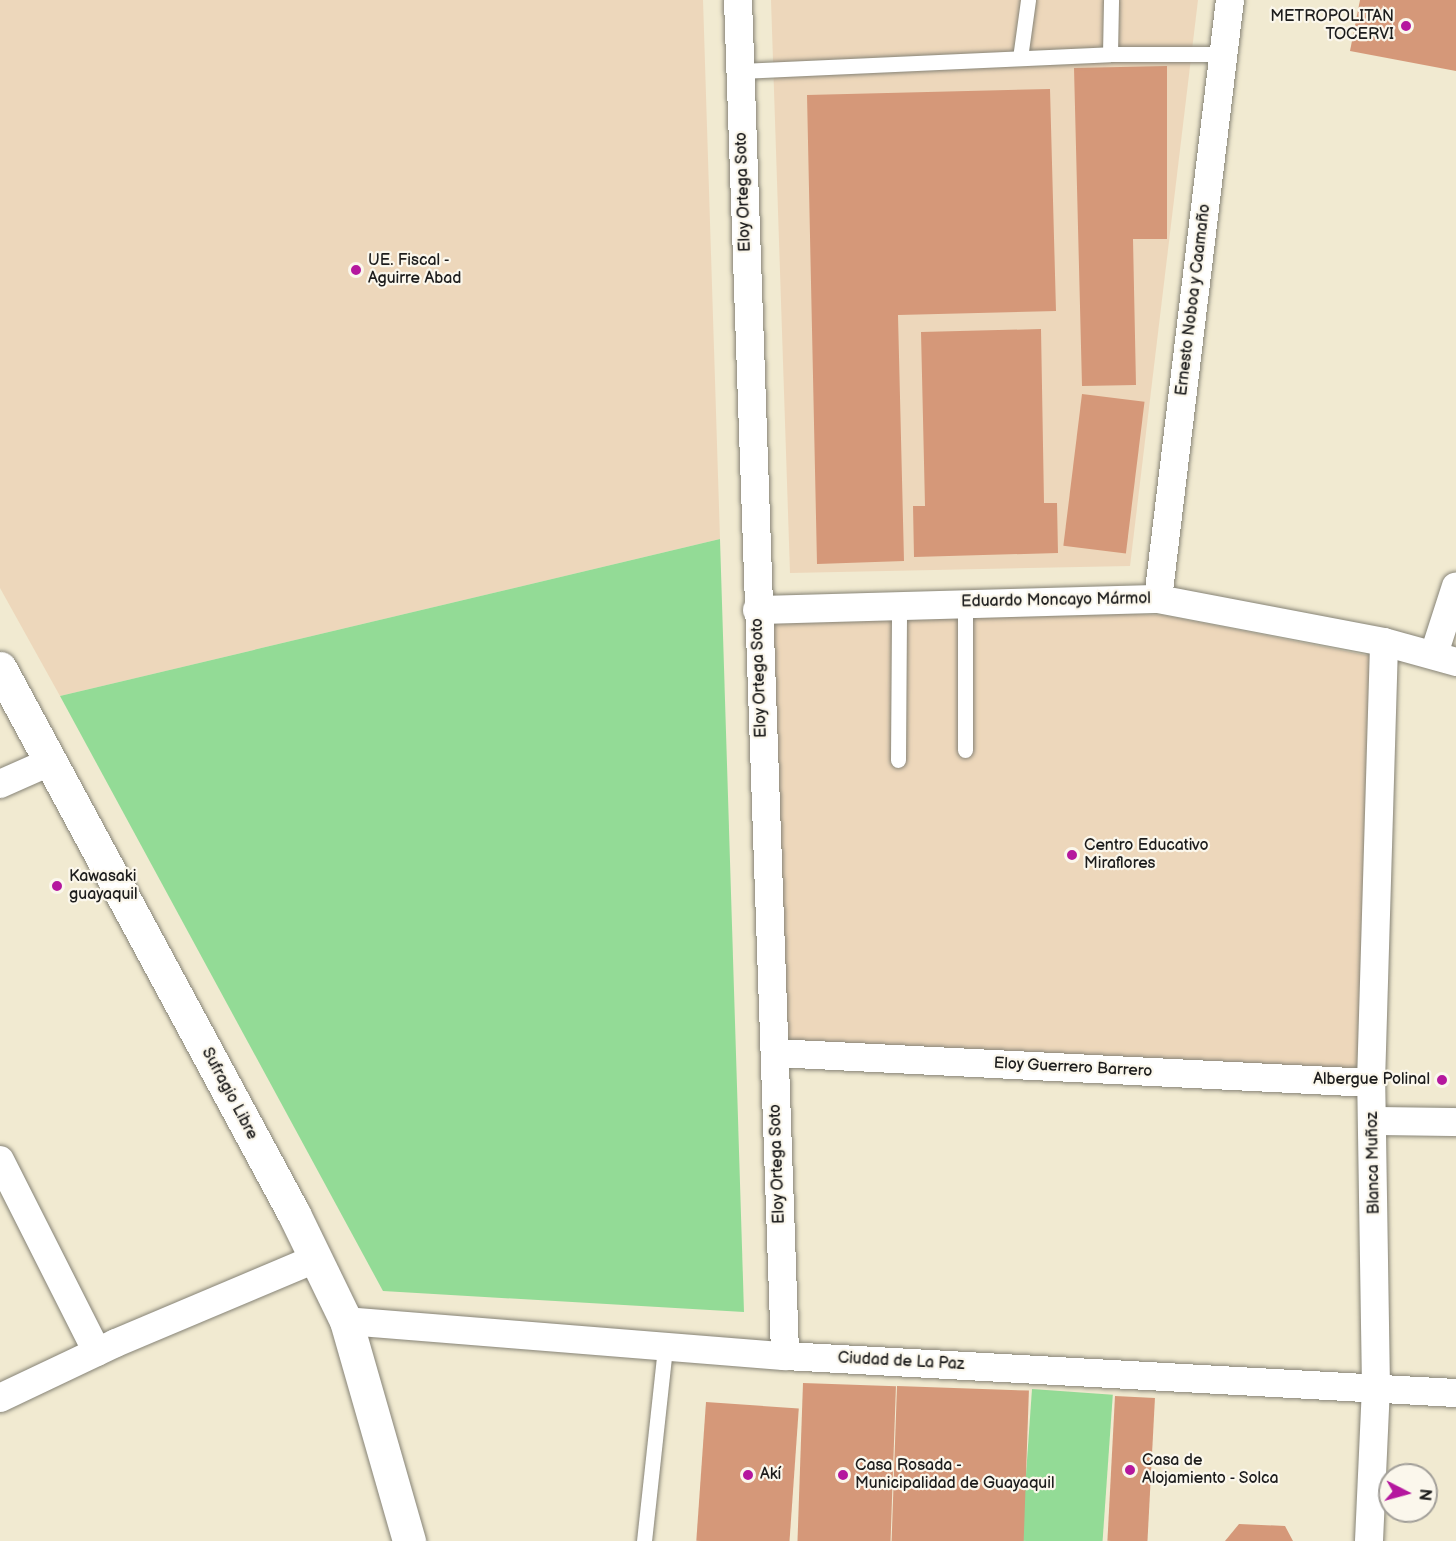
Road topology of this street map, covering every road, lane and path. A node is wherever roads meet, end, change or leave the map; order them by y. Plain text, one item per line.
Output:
1 (738, 0) edge
2 (1028, 0) edge
3 (1111, 0) edge
4 (1230, 0) edge
5 (1110, 54) junction
6 (1223, 54) junction
7 (1020, 58) junction
8 (740, 71) junction
9 (1456, 586) edge
10 (1158, 599) junction
11 (965, 603) junction
12 (899, 605) junction
13 (757, 610) junction
14 (1384, 642) junction
15 (1445, 658) edge
16 (0, 668) edge
17 (965, 750) dead end
18 (898, 760) dead end
19 (52, 761) junction
20 (0, 784) edge
21 (775, 1053) junction
22 (1371, 1083) junction
23 (1374, 1121) junction
24 (1456, 1122) edge
25 (0, 1160) edge
26 (315, 1259) junction
27 (346, 1322) junction
28 (665, 1347) junction
29 (97, 1352) junction
30 (785, 1356) junction
31 (1376, 1388) junction
32 (1456, 1393) edge
33 (0, 1398) edge
34 (409, 1541) edge
35 (644, 1541) edge
36 (1369, 1541) edge

1 - 8 street, Eloy Ortega Soto
2 - 7 lane
3 - 5 lane
4 - 6 street, Ernesto Noboa y Caamaño
5 - 6 lane
5 - 7 lane
6 - 10 street, Ernesto Noboa y Caamaño
7 - 8 lane
8 - 13 street, Eloy Ortega Soto
9 - 15 street
10 - 11 street, Eduardo Moncayo Mármol
10 - 14 street, Eduardo Moncayo Mármol
11 - 12 street, Eduardo Moncayo Mármol
11 - 17 lane
12 - 13 street, Eduardo Moncayo Mármol
12 - 18 lane
13 - 21 street, Eloy Ortega Soto
14 - 15 street, Eduardo Moncayo Mármol
14 - 22 street, Blanca Muñoz
16 - 19 street, Sufragio Libre
19 - 20 street
19 - 26 street, Sufragio Libre
21 - 22 street, Eloy Guerrero Barrero
21 - 30 street, Eloy Ortega Soto
22 - 23 street, Blanca Muñoz
23 - 24 street
23 - 31 street, Blanca Muñoz
25 - 29 street
26 - 27 street, Sufragio Libre
26 - 29 street
27 - 28 street, Ciudad de La Paz
27 - 34 street, Sufragio Libre
28 - 30 street, Ciudad de La Paz
28 - 35 lane
29 - 33 street
30 - 31 street, Ciudad de La Paz
31 - 32 street, Ciudad de La Paz
31 - 36 street, Blanca Muñoz

